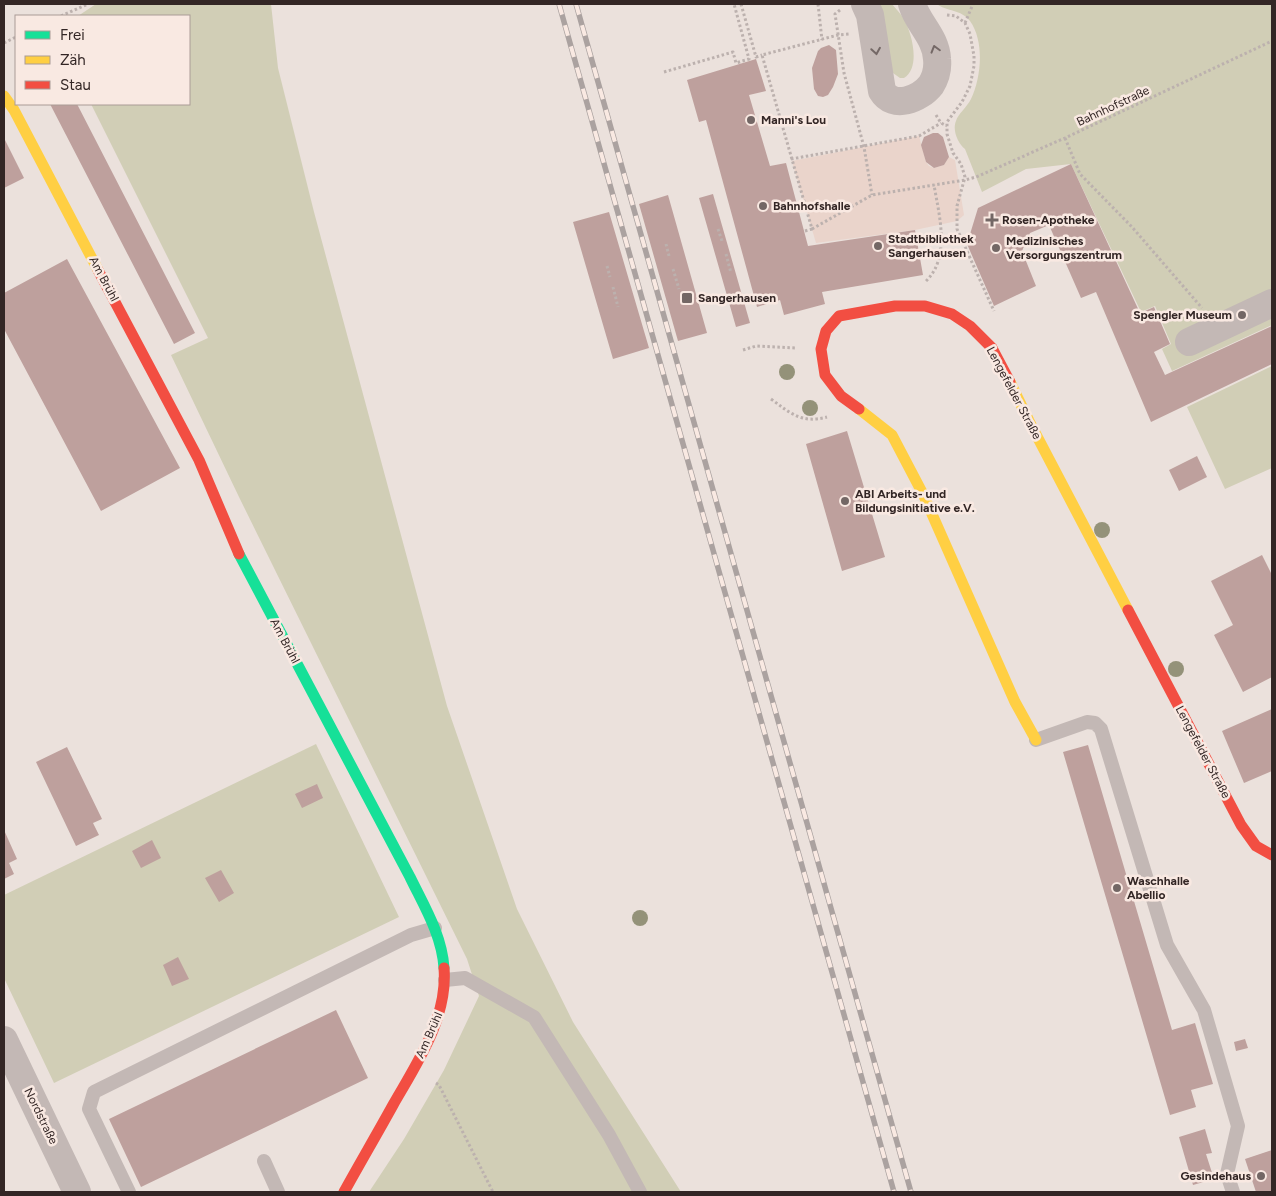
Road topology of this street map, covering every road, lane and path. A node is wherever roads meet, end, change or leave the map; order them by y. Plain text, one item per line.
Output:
1 (88, 4) edge
2 (734, 4) edge
3 (741, 4) edge
4 (818, 4) edge
5 (865, 4) edge
6 (912, 4) edge
7 (973, 4) edge
8 (835, 14) dead end
9 (63, 15) edge
10 (852, 34) dead end
11 (838, 35) junction
12 (822, 40) junction
13 (1272, 41) edge
14 (762, 55) junction
15 (967, 71) dead end
16 (664, 72) dead end
17 (973, 72) junction
18 (4, 96) edge
19 (947, 126) junction
20 (909, 132) dead end
21 (911, 138) junction
22 (1065, 138) junction
23 (864, 147) junction
24 (792, 159) junction
25 (965, 180) junction
26 (872, 195) junction
27 (718, 229) dead end
28 (812, 229) junction
29 (805, 231) dead end
30 (722, 241) dead end
31 (666, 244) dead end
32 (726, 254) dead end
33 (669, 256) dead end
34 (607, 266) dead end
35 (673, 270) dead end
36 (731, 273) dead end
37 (610, 277) dead end
38 (613, 287) dead end
39 (678, 289) dead end
40 (1272, 303) edge
41 (618, 307) dead end
42 (995, 313) dead end
43 (1218, 328) junction
44 (1189, 342) dead end
45 (798, 348) dead end
46 (743, 350) dead end
47 (771, 399) dead end
48 (830, 415) dead end
49 (1036, 740) joint
50 (1272, 855) edge
51 (435, 928) junction
52 (445, 980) junction
53 (4, 1040) edge
54 (413, 1070) junction
55 (264, 1161) dead end
56 (77, 1192) edge
57 (129, 1192) edge
58 (278, 1192) edge
59 (344, 1192) edge
60 (493, 1192) edge
61 (640, 1192) edge
62 (1233, 1192) edge

1 - 9 path
2 - 16 path
3 - 14 path
4 - 12 path
5 -> 6 street
7 - 17 path
8 - 11 path
10 - 11 path
11 - 12 path
11 - 23 path
12 - 14 path
13 - 22 path, Bahnhofstraße
14 - 24 path
15 - 17 path
17 - 19 path
18 - 51 street, Am Brühl
19 - 21 path
19 - 25 path
20 - 21 path
21 - 23 path
22 - 25 path, Bahnhofstraße
22 - 43 path
23 - 24 path
23 - 26 path
24 - 28 path
25 - 26 path, Bahnhofstraße
25 - 42 path
26 - 28 path
27 - 30 path
28 - 29 path
31 - 33 path
32 - 36 path
34 - 37 path
35 - 39 path
38 - 41 path
40 - 43 street
43 - 44 street
45 - 46 path
47 - 48 path
49 - 50 street, Lengefelder Straße
49 - 62 lane
51 - 52 street, Am Brühl
51 - 57 lane
52 - 54 street, Am Brühl
52 - 61 lane
53 - 56 street, Nordstraße
54 - 59 street, Am Brühl
54 - 60 path
55 - 58 lane

